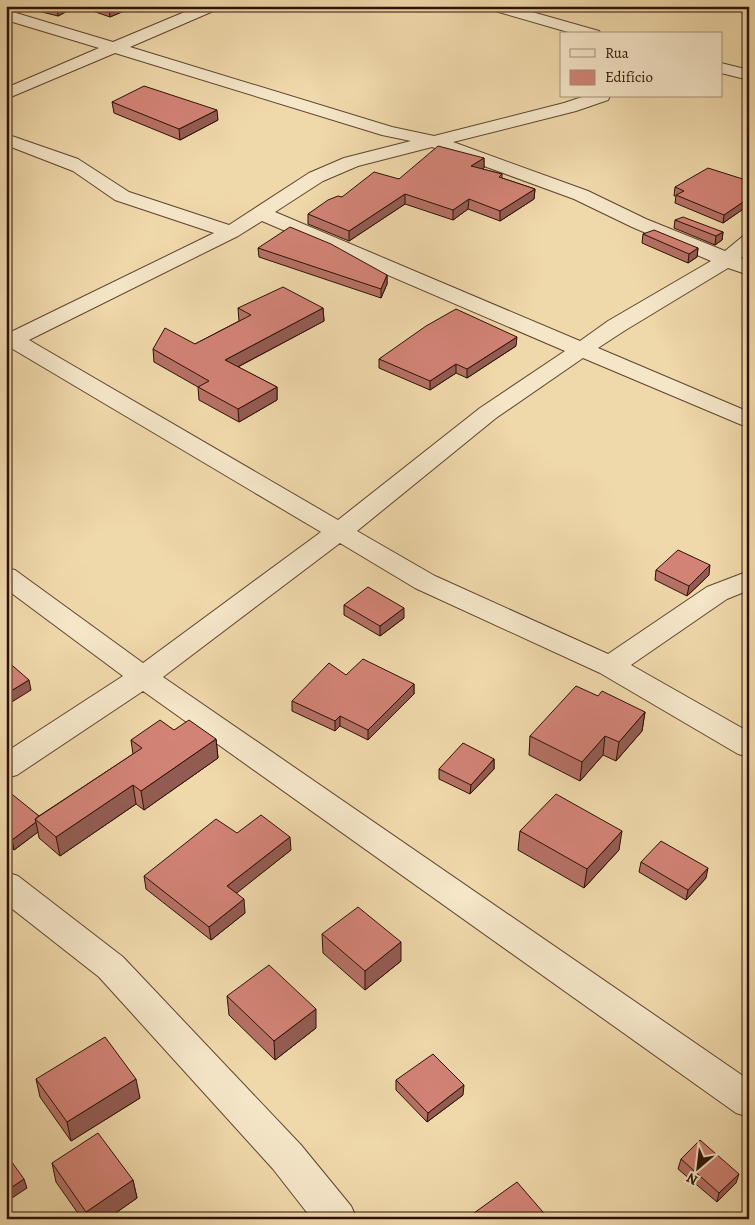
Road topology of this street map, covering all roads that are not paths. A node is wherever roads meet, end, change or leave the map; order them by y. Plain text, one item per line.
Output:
1 (212, 6) edge
2 (493, 6) edge
3 (6, 15) edge
4 (586, 32) edge
5 (114, 48) junction
6 (723, 69) edge
7 (749, 75) edge
8 (6, 94) edge
9 (596, 98) edge
10 (6, 139) edge
11 (433, 141) junction
12 (261, 212) junction
13 (231, 232) junction
14 (749, 241) edge
15 (738, 264) edge
16 (9, 340) edge
17 (583, 349) junction
18 (749, 421) edge
19 (340, 531) junction
20 (6, 576) edge
21 (749, 580) edge
22 (610, 666) junction
23 (143, 677) junction
24 (749, 746) edge
25 (6, 767) edge
26 (6, 885) edge
27 (749, 1101) edge
28 (337, 1219) edge

1 - 5 street
2 - 4 street
3 - 5 street
5 - 8 street
5 - 11 street
6 - 7 street
9 - 11 street
10 - 13 street
11 - 12 street
11 - 15 street
12 - 13 street
12 - 17 street
13 - 16 street
14 - 15 street
15 - 17 street
16 - 19 street
17 - 18 street
17 - 19 street
19 - 22 street
19 - 23 street
20 - 23 street
21 - 22 street
22 - 24 street
23 - 25 street
23 - 27 street
26 - 28 street

